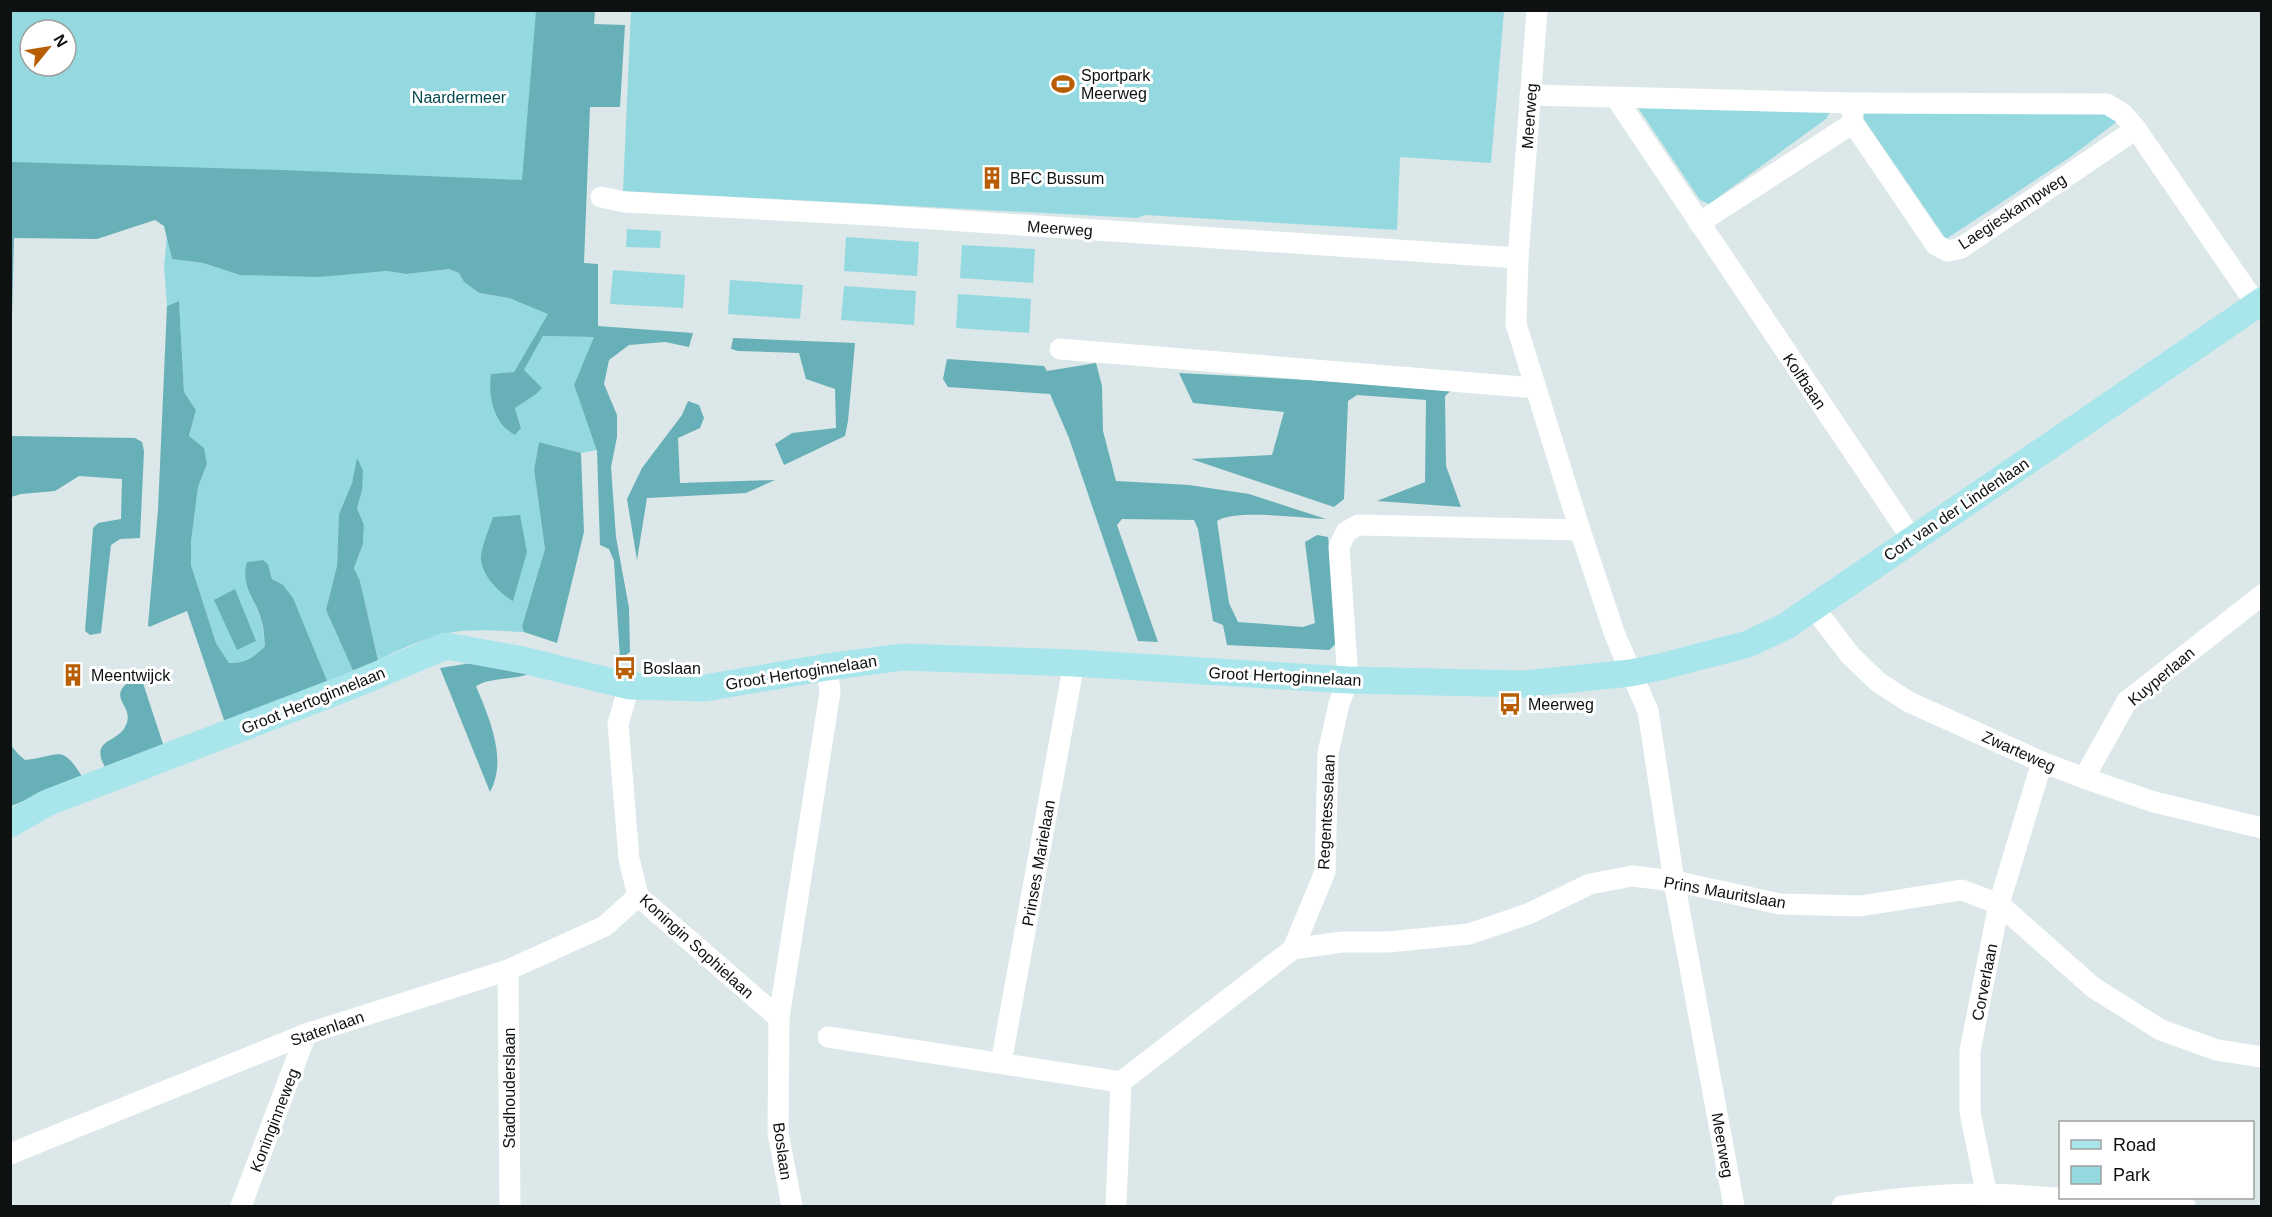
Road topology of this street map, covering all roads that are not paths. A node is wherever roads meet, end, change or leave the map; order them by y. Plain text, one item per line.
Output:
1 (1537, 10) edge
2 (1530, 95) junction
3 (1616, 98) junction
4 (1852, 113) junction
5 (2136, 129) junction
6 (601, 197) dead end
7 (1699, 223) junction
8 (1518, 258) junction
9 (2259, 302) edge
10 (1060, 349) dead end
11 (1536, 388) junction
12 (1580, 530) junction
13 (1912, 539) junction
14 (2262, 595) edge
15 (1814, 608) junction
16 (1074, 663) junction
17 (827, 667) junction
18 (1630, 673) junction
19 (1348, 680) junction
20 (629, 686) junction
21 (2042, 762) junction
22 (2084, 778) junction
23 (10, 824) edge
24 (2262, 828) edge
25 (1674, 881) junction
26 (638, 896) junction
27 (1999, 904) junction
28 (1293, 949) junction
29 (508, 970) junction
30 (779, 1018) junction
31 (306, 1034) junction
32 (828, 1037) dead end
33 (2262, 1056) edge
34 (1001, 1063) junction
35 (1121, 1082) junction
36 (10, 1154) edge
37 (1988, 1200) edge
38 (241, 1206) edge
39 (510, 1206) edge
40 (792, 1206) edge
41 (1116, 1206) edge
42 (1734, 1206) edge
43 (1842, 1206) edge
44 (2185, 1206) edge

1 - 2 street, Meerweg
2 - 3 street
2 - 8 street, Meerweg
3 - 4 street
3 - 7 street, Kolfbaan
4 - 5 street
4 - 5 street, Laegieskampweg
4 - 7 street
5 - 9 street
6 - 8 street, Meerweg
7 - 13 street, Kolfbaan
8 - 11 street, Meerweg
9 - 13 main road, Cort van der Lindenlaan
10 - 11 street
11 - 12 street, Meerweg
12 - 18 street, Meerweg
12 - 19 street, Regentesselaan
13 - 15 main road, Cort van der Lindenlaan
14 - 22 street, Kuyperlaan
15 - 18 main road, Cort van der Lindenlaan
15 - 21 street, Zwarteweg
16 - 17 main road, Groot Hertoginnelaan
16 - 19 main road, Groot Hertoginnelaan
16 - 34 street, Prinses Marielaan
17 - 20 main road, Groot Hertoginnelaan
17 - 30 street, Boslaan
18 - 19 main road, Groot Hertoginnelaan
18 - 25 street, Meerweg
19 - 28 street, Regentesselaan
20 - 23 main road, Groot Hertoginnelaan
20 - 26 street, Koningin Sophielaan
21 - 22 street, Zwarteweg
21 - 27 street, Corverlaan
22 - 24 street, Zwarteweg
25 - 27 street, Prins Mauritslaan
25 - 28 street, Prins Mauritslaan
25 - 42 street, Meerweg
26 - 29 street, Statenlaan
26 - 30 street, Koningin Sophielaan
27 - 33 street, Prins Mauritslaan
27 - 37 street, Corverlaan
28 - 35 street, Regentesselaan
29 - 31 street, Statenlaan
29 - 39 street, Stadhouderslaan
30 - 40 street, Boslaan
31 - 36 street, Statenlaan
31 - 38 street, Koninginneweg
32 - 34 street
34 - 35 street
35 - 41 street
37 - 43 street
37 - 44 street

